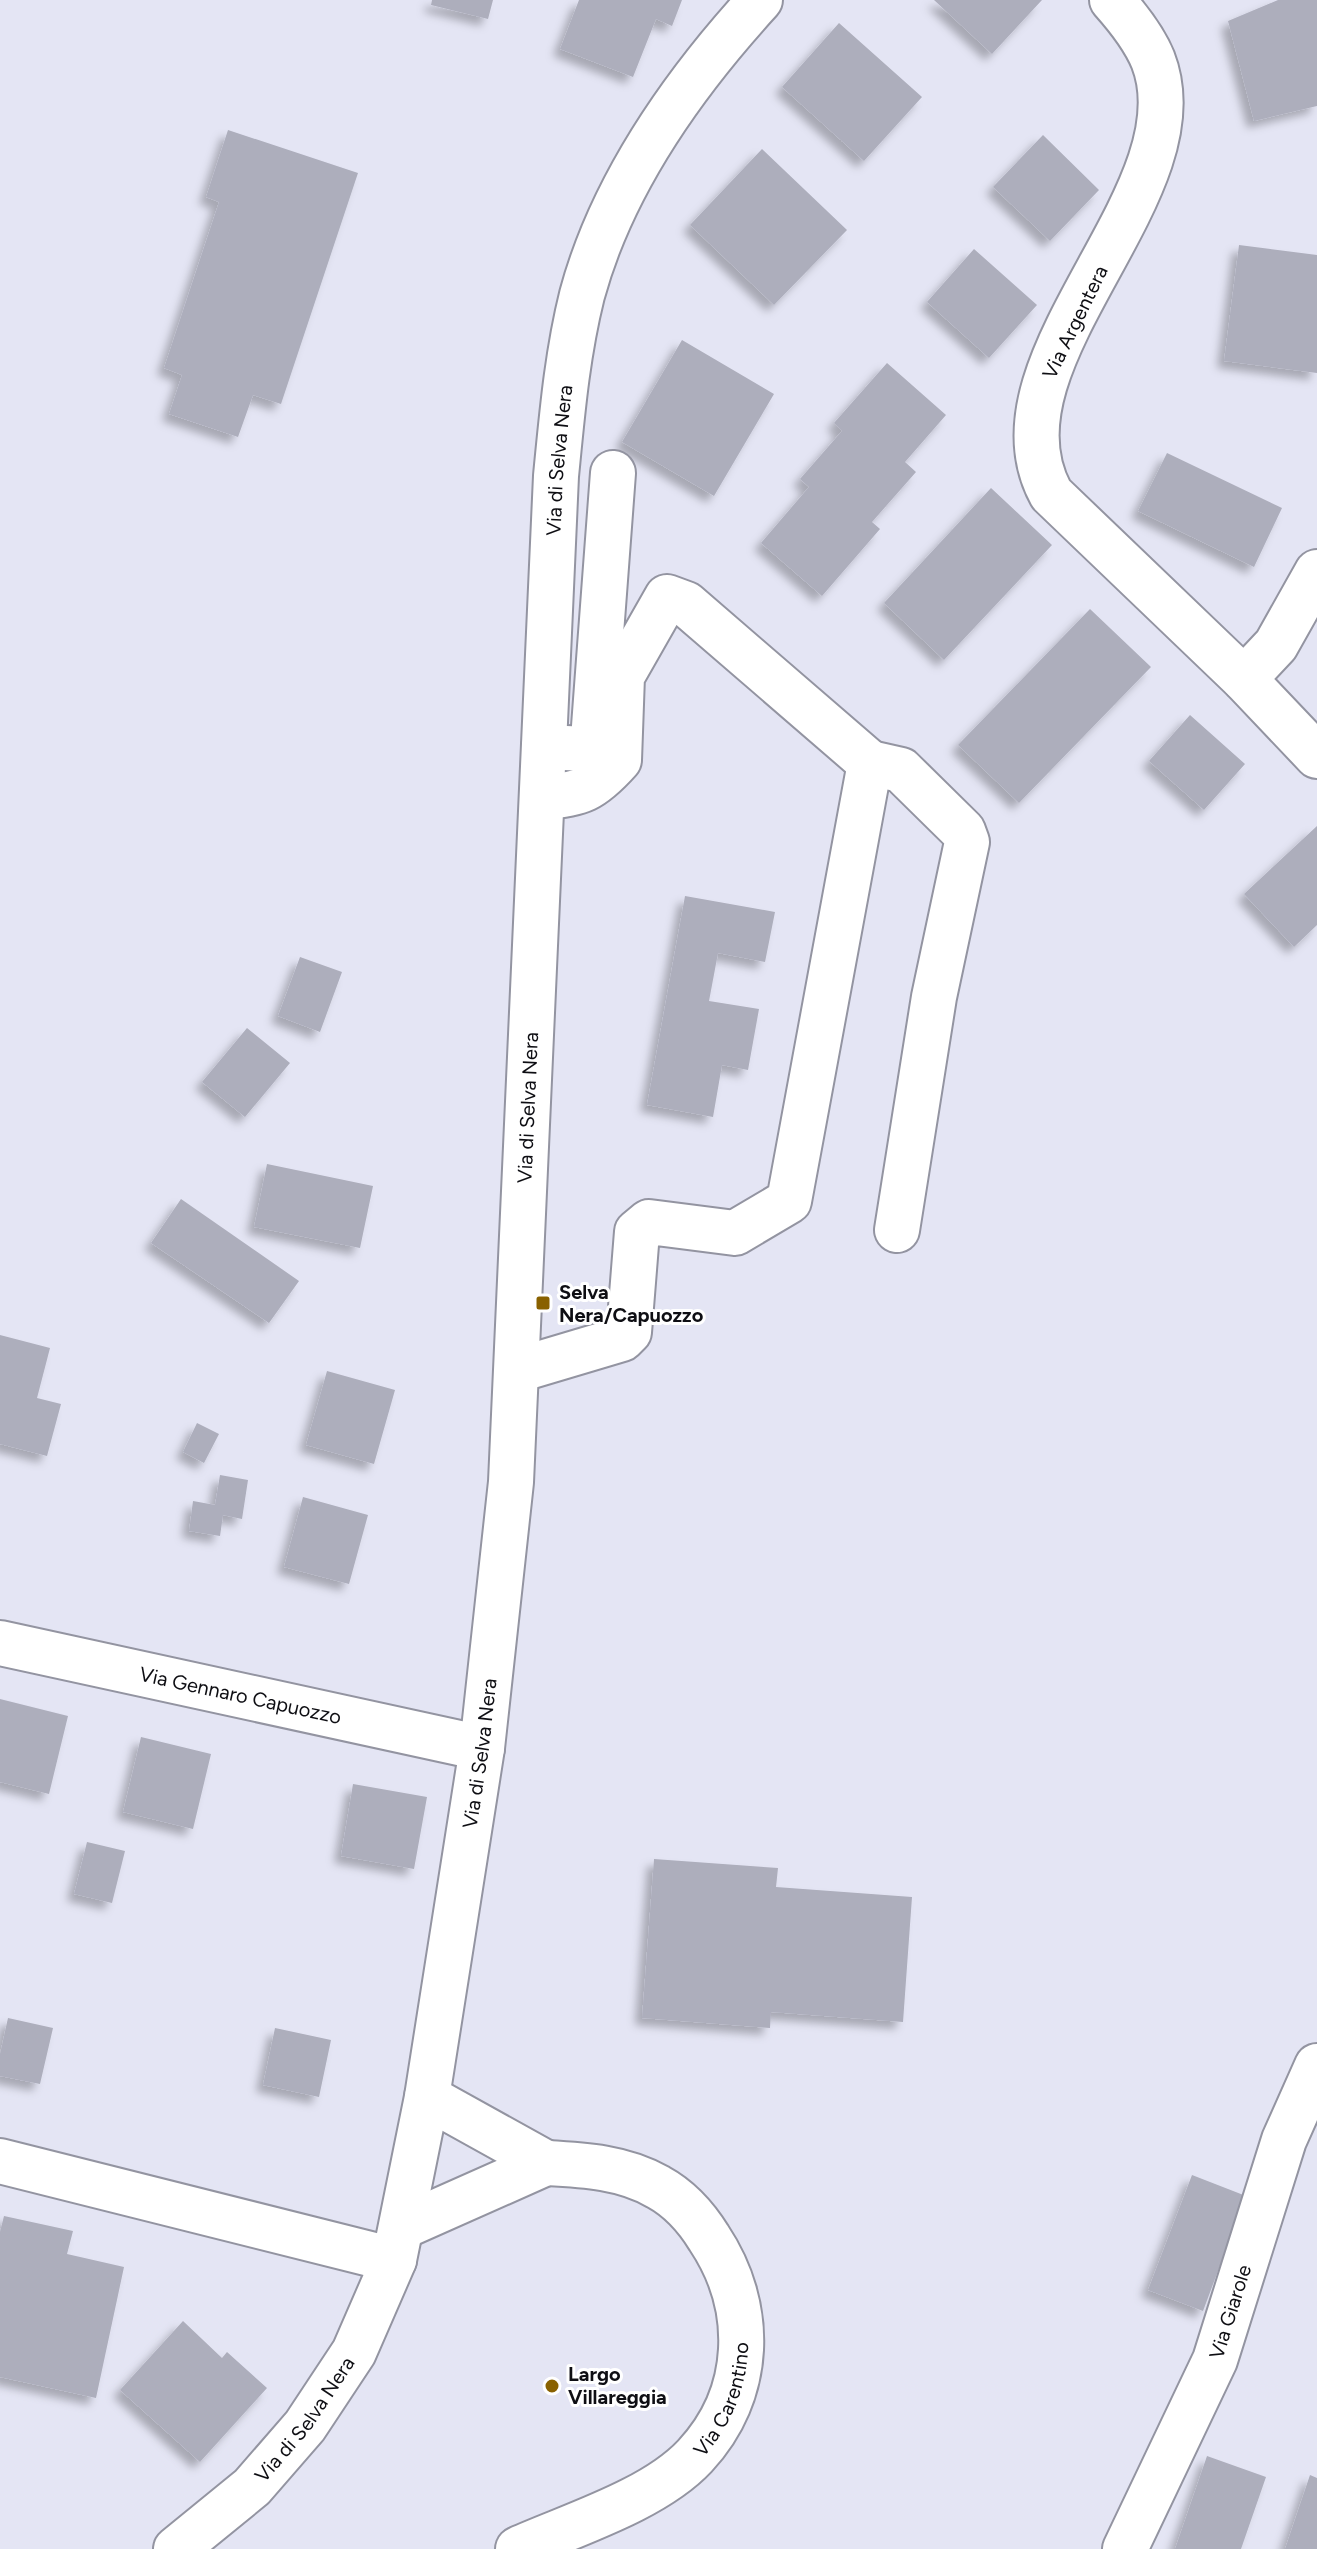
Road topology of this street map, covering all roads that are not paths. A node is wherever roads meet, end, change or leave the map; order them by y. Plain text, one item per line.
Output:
1 (760, 0) edge
2 (1112, 0) edge
3 (613, 473) dead end
4 (1317, 572) edge
5 (1244, 679) junction
6 (544, 747) junction
7 (1317, 756) edge
8 (870, 763) junction
9 (542, 797) junction
10 (897, 1230) dead end
11 (518, 1370) junction
12 (0, 1643) edge
13 (482, 1748) junction
14 (1317, 2066) edge
15 (427, 2097) junction
16 (0, 2161) edge
17 (546, 2163) junction
18 (398, 2243) junction
19 (176, 2549) edge
20 (518, 2549) edge
21 (1125, 2549) edge

1 - 6 street, Via di Selva Nera
2 - 5 street, Via Argentera
3 - 6 street
4 - 5 street
5 - 7 street, Via Argentera
6 - 9 street, Via di Selva Nera
8 - 9 street
8 - 10 street
8 - 11 street
9 - 11 street, Via di Selva Nera
11 - 13 street, Via di Selva Nera
12 - 13 street, Via Gennaro Capuozzo
13 - 15 street, Via di Selva Nera
14 - 21 street, Via Giarole
15 - 17 street, Via Carentino
15 - 18 street, Via di Selva Nera
16 - 18 street
17 - 18 street
17 - 20 street, Via Carentino
18 - 19 street, Via di Selva Nera

